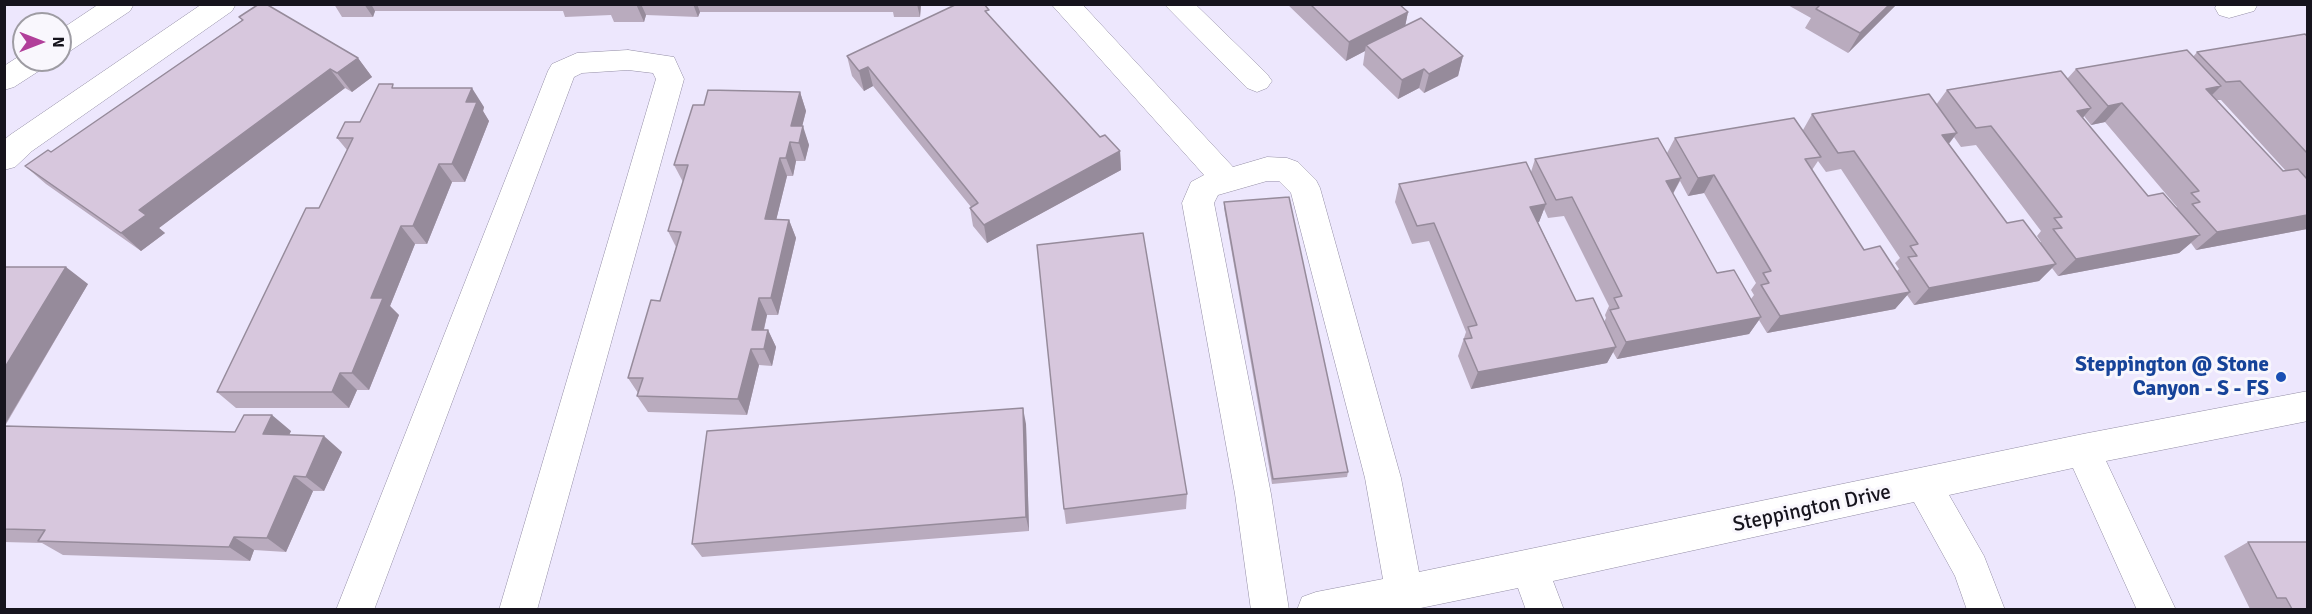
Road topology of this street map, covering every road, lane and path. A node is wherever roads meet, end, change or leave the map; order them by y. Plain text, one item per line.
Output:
1 (120, 4) edge
2 (222, 4) edge
3 (1065, 4) edge
4 (1178, 4) edge
5 (72, 36) edge
6 (1257, 81) dead end
7 (4, 159) edge
8 (1227, 180) junction
9 (2307, 406) edge
10 (2083, 450) junction
11 (1924, 486) junction
12 (1530, 568) junction
13 (1404, 592) junction
14 (355, 609) edge
15 (519, 609) edge
16 (1270, 609) edge
17 (1316, 609) edge
18 (1545, 609) edge
19 (1986, 609) edge
20 (2157, 609) edge

1 - 5 street
2 - 7 street
3 - 8 street
4 - 6 street
8 - 13 street
8 - 16 street
9 - 10 street, Steppington Drive
10 - 11 street, Steppington Drive
10 - 20 street
11 - 12 street, Steppington Drive
11 - 19 street
12 - 13 street, Steppington Drive
12 - 18 street
13 - 17 street, Steppington Drive
14 - 15 street

